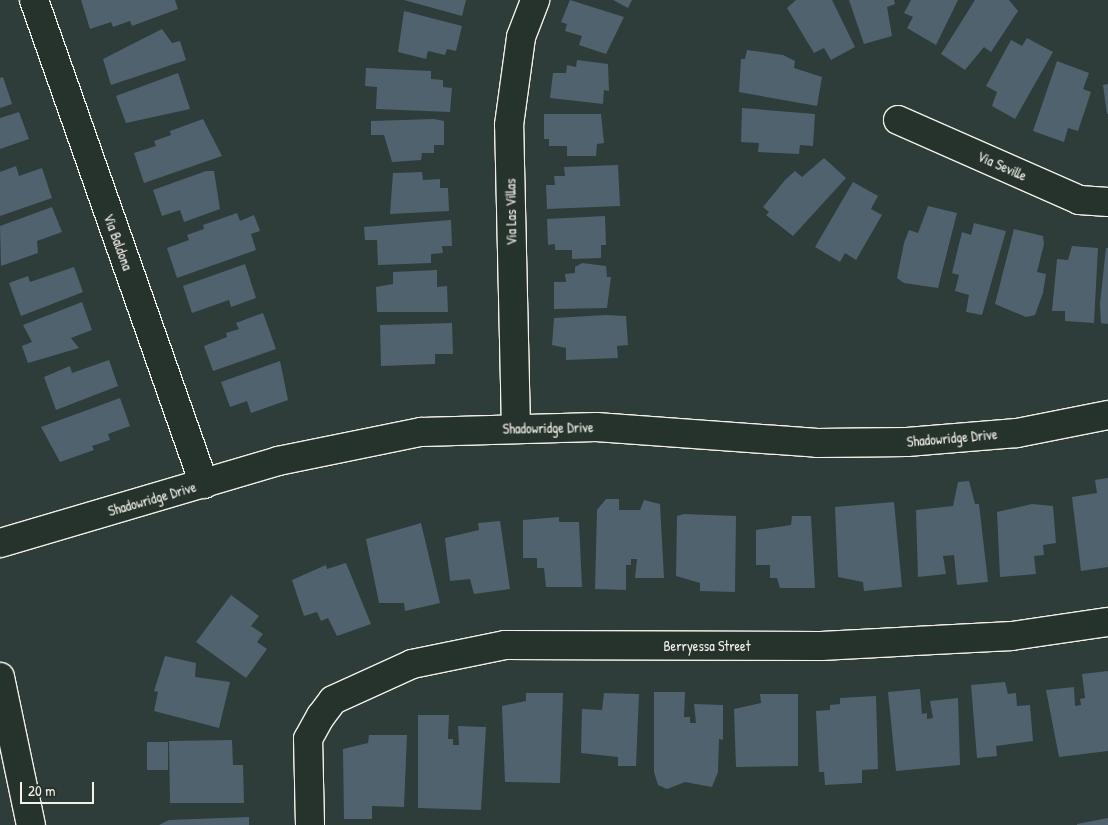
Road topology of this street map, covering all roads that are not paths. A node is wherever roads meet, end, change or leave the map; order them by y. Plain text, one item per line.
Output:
1 (34, 0) edge
2 (535, 0) edge
3 (898, 120) dead end
4 (1108, 202) edge
5 (1108, 415) edge
6 (516, 428) junction
7 (204, 484) junction
8 (0, 542) edge
9 (1108, 622) edge
10 (0, 676) edge
11 (32, 825) edge
12 (310, 825) edge

1 - 7 street, Via Baldona
2 - 6 street, Via Las Villas
3 - 4 street, Via Seville
5 - 6 street, Shadowridge Drive
6 - 7 street, Shadowridge Drive
7 - 8 street, Shadowridge Drive
9 - 12 street, Berryessa Street
10 - 11 street

